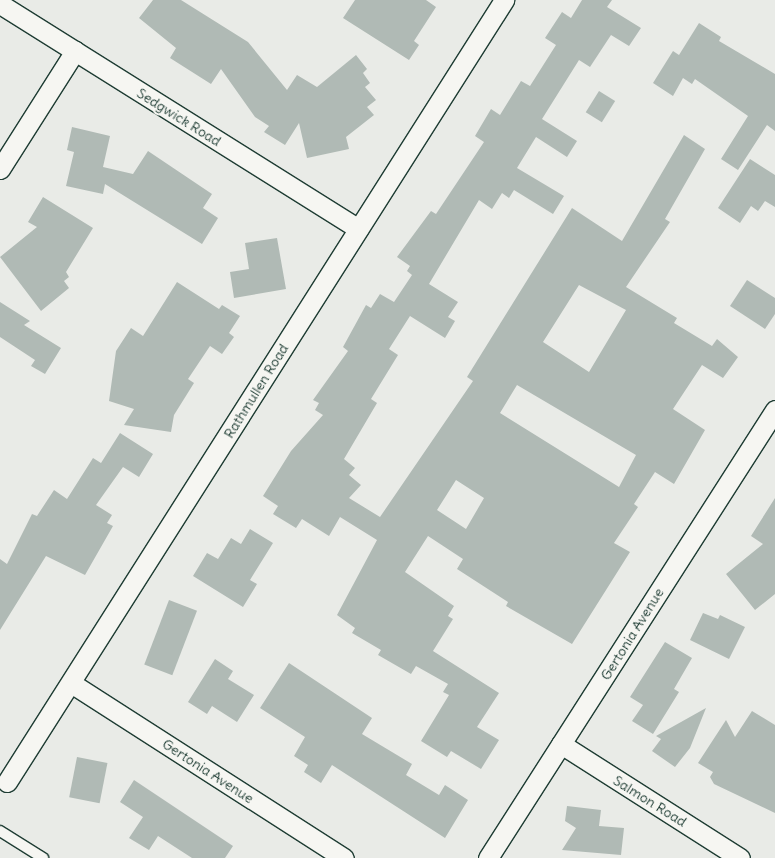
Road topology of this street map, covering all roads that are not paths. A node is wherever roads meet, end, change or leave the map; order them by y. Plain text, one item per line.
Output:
1 (504, 0) edge
2 (0, 4) edge
3 (75, 51) junction
4 (0, 169) edge
5 (358, 229) junction
6 (775, 410) edge
7 (71, 683) junction
8 (561, 744) junction
9 (7, 782) dead end
10 (0, 831) edge
11 (43, 858) edge
12 (344, 858) edge
13 (488, 858) edge
14 (740, 858) edge

1 - 5 street, Rathmullen Road
2 - 3 street, Sedgwick Road
3 - 4 street
3 - 5 street, Sedgwick Road
5 - 7 street, Rathmullen Road
6 - 8 street, Gertonia Avenue
7 - 9 street, Rathmullen Road
7 - 12 street, Gertonia Avenue
8 - 13 street, Gertonia Avenue
8 - 14 street, Salmon Road
10 - 11 lane

